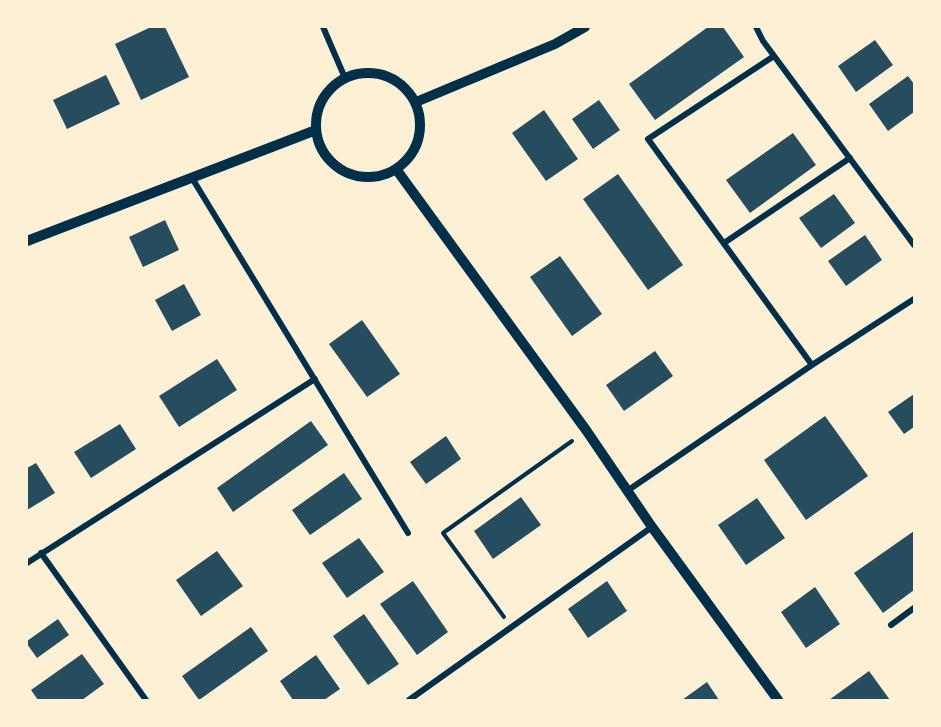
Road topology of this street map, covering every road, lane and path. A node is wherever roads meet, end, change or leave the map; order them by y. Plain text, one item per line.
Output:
1 (323, 27) edge
2 (585, 27) edge
3 (756, 27) edge
4 (774, 56) junction
5 (345, 78) junction
6 (416, 102) junction
7 (316, 130) junction
8 (850, 158) junction
9 (396, 170) junction
10 (192, 178) junction
11 (27, 241) edge
12 (724, 243) junction
13 (914, 245) edge
14 (914, 299) edge
15 (812, 364) junction
16 (315, 379) junction
17 (586, 430) junction
18 (627, 491) junction
19 (652, 527) junction
20 (408, 533) dead end
21 (41, 553) junction
22 (27, 562) edge
23 (914, 609) edge
24 (891, 625) dead end
25 (512, 627) junction
26 (146, 700) edge
27 (409, 700) edge
28 (778, 700) edge

1 - 5 street
2 - 6 street
3 - 4 street
4 - 8 street
4 - 12 street
5 - 6 street
5 - 7 street
6 - 9 street
7 - 9 street
7 - 10 street
8 - 12 street
8 - 13 street
9 - 17 street
10 - 11 street
10 - 16 street
12 - 15 street
14 - 15 street
15 - 18 street
16 - 20 street
16 - 21 street
17 - 18 street
17 - 25 path
18 - 19 street
19 - 25 street
19 - 28 street
21 - 22 street
21 - 26 street
23 - 24 street
25 - 27 street

